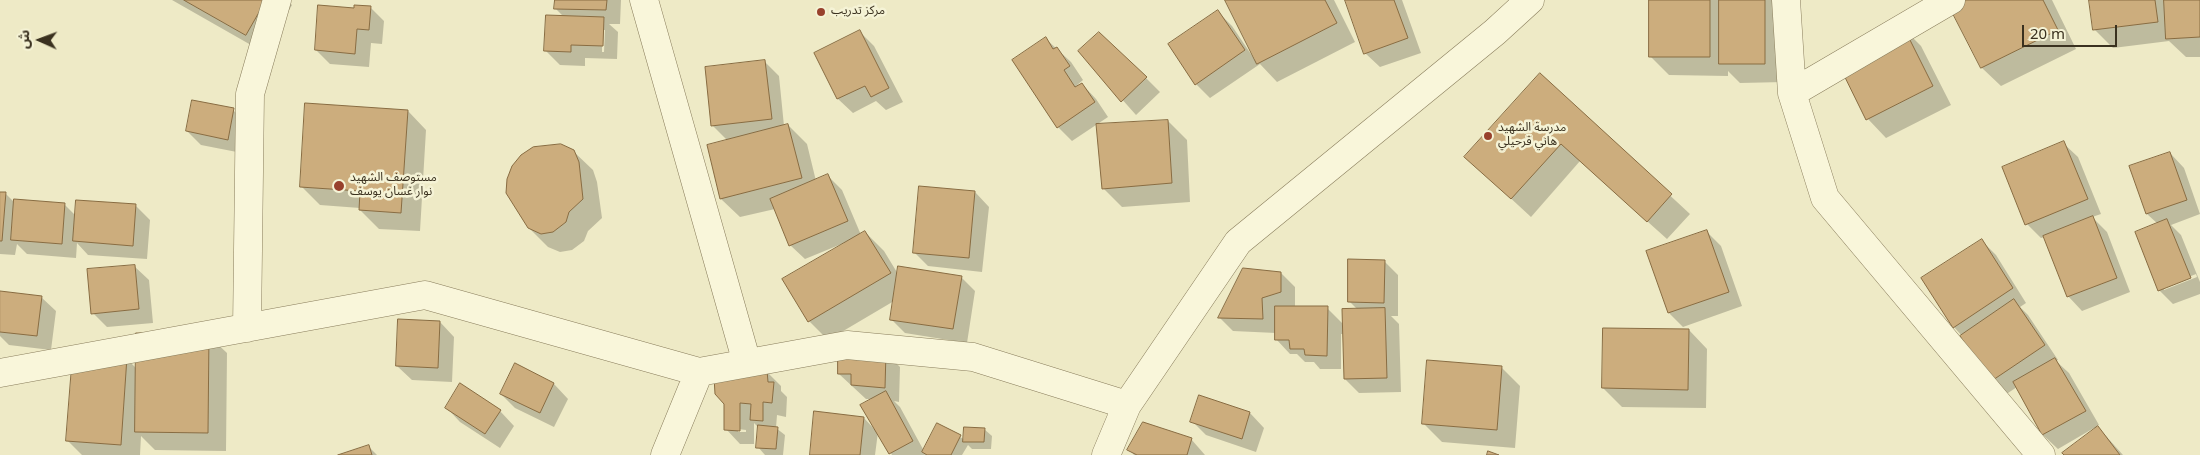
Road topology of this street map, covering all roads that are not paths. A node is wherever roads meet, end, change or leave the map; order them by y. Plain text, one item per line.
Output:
1 (277, 0) edge
2 (644, 0) edge
3 (1530, 0) edge
4 (1786, 0) edge
5 (1951, 0) edge
6 (1792, 93) junction
7 (247, 328) junction
8 (747, 363) junction
9 (699, 372) junction
10 (0, 373) edge
11 (1127, 405) junction
12 (665, 455) edge
13 (1106, 455) edge
14 (2041, 455) edge

1 - 7 street
2 - 8 street
3 - 11 street
4 - 6 street
5 - 6 street
6 - 14 street
7 - 9 street
7 - 10 street
8 - 9 street
8 - 11 street
9 - 12 street
11 - 13 street

